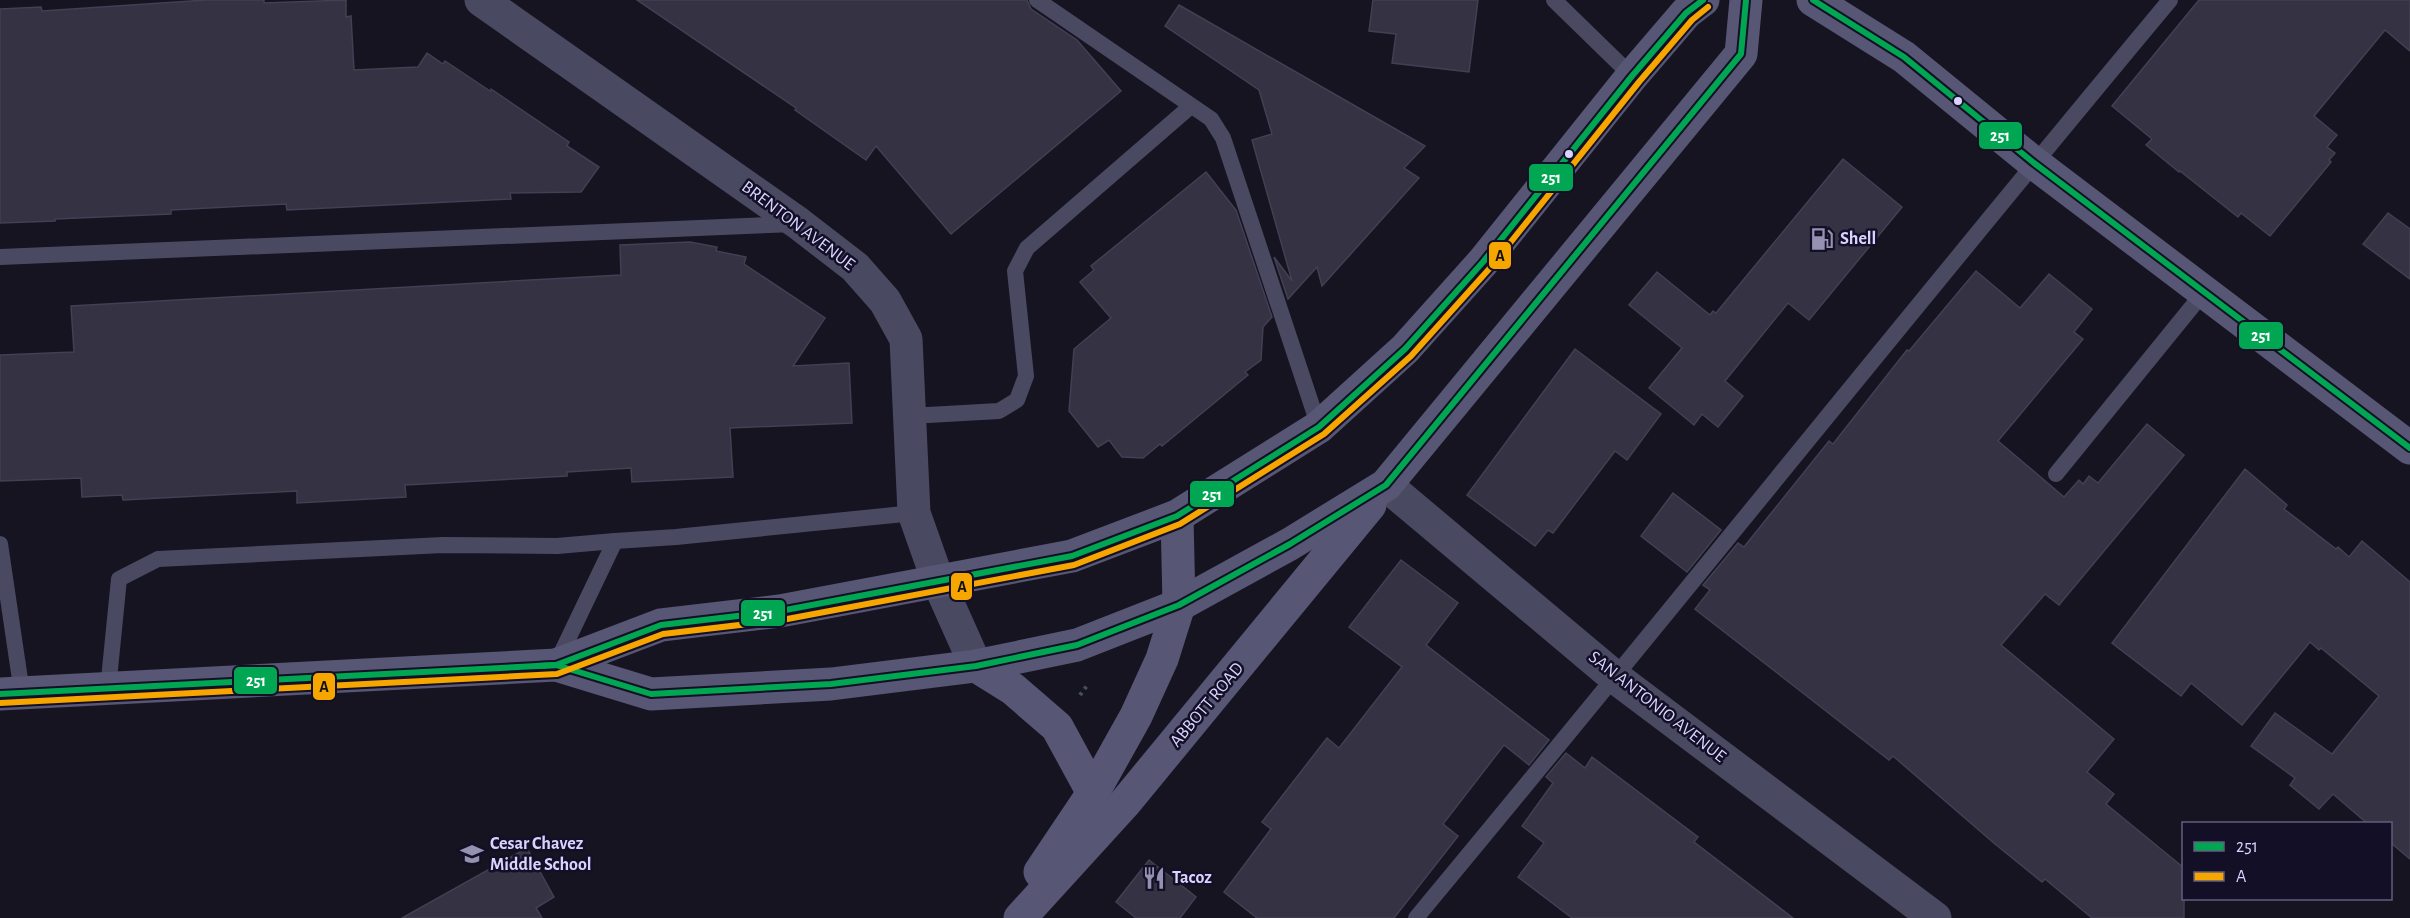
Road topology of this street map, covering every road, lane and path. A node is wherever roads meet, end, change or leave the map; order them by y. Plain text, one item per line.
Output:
1 (481, 0) edge
2 (1037, 0) edge
3 (1554, 0) edge
4 (1703, 0) edge
5 (1746, 0) edge
6 (1813, 0) edge
7 (2170, 0) edge
8 (1632, 76) junction
9 (1191, 106) junction
10 (2034, 163) junction
11 (798, 224) junction
12 (0, 257) edge
13 (2204, 292) junction
14 (910, 416) junction
15 (1318, 428) junction
16 (2410, 448) edge
17 (2056, 474) dead end
18 (1386, 485) junction
19 (914, 513) junction
20 (1177, 516) junction
21 (615, 541) junction
22 (0, 544) edge
23 (938, 581) junction
24 (1179, 605) junction
25 (556, 665) junction
26 (976, 666) junction
27 (1616, 678) junction
28 (108, 689) junction
29 (11, 694) edge
30 (1093, 793) junction
31 (1008, 918) edge
32 (1020, 918) edge
33 (1416, 918) edge
34 (1935, 918) edge

1 - 11 street, BRENTON AVENUE
2 - 9 lane
3 - 8 lane
4 - 8 main road
5 - 18 main road, ABBOTT ROAD
6 - 10 main road
7 - 10 lane
8 - 15 main road
9 - 14 lane
9 - 15 lane
10 - 13 main road
10 - 27 lane
11 - 12 lane
11 - 14 street, BRENTON AVENUE
13 - 16 main road
13 - 17 lane
14 - 19 street, BRENTON AVENUE
15 - 20 main road
18 - 24 main road
18 - 27 street, SAN ANTONIO AVENUE
18 - 32 main road, ABBOTT ROAD
19 - 21 lane
19 - 23 street, BRENTON AVENUE
20 - 23 main road
20 - 24 main road
21 - 25 lane
21 - 28 lane
22 - 29 lane
23 - 25 main road
23 - 26 street, BRENTON AVENUE
24 - 26 main road
24 - 30 main road
25 - 26 main road
25 - 28 main road
26 - 30 main road
27 - 33 lane
27 - 34 street, SAN ANTONIO AVENUE
28 - 29 main road
30 - 31 main road

